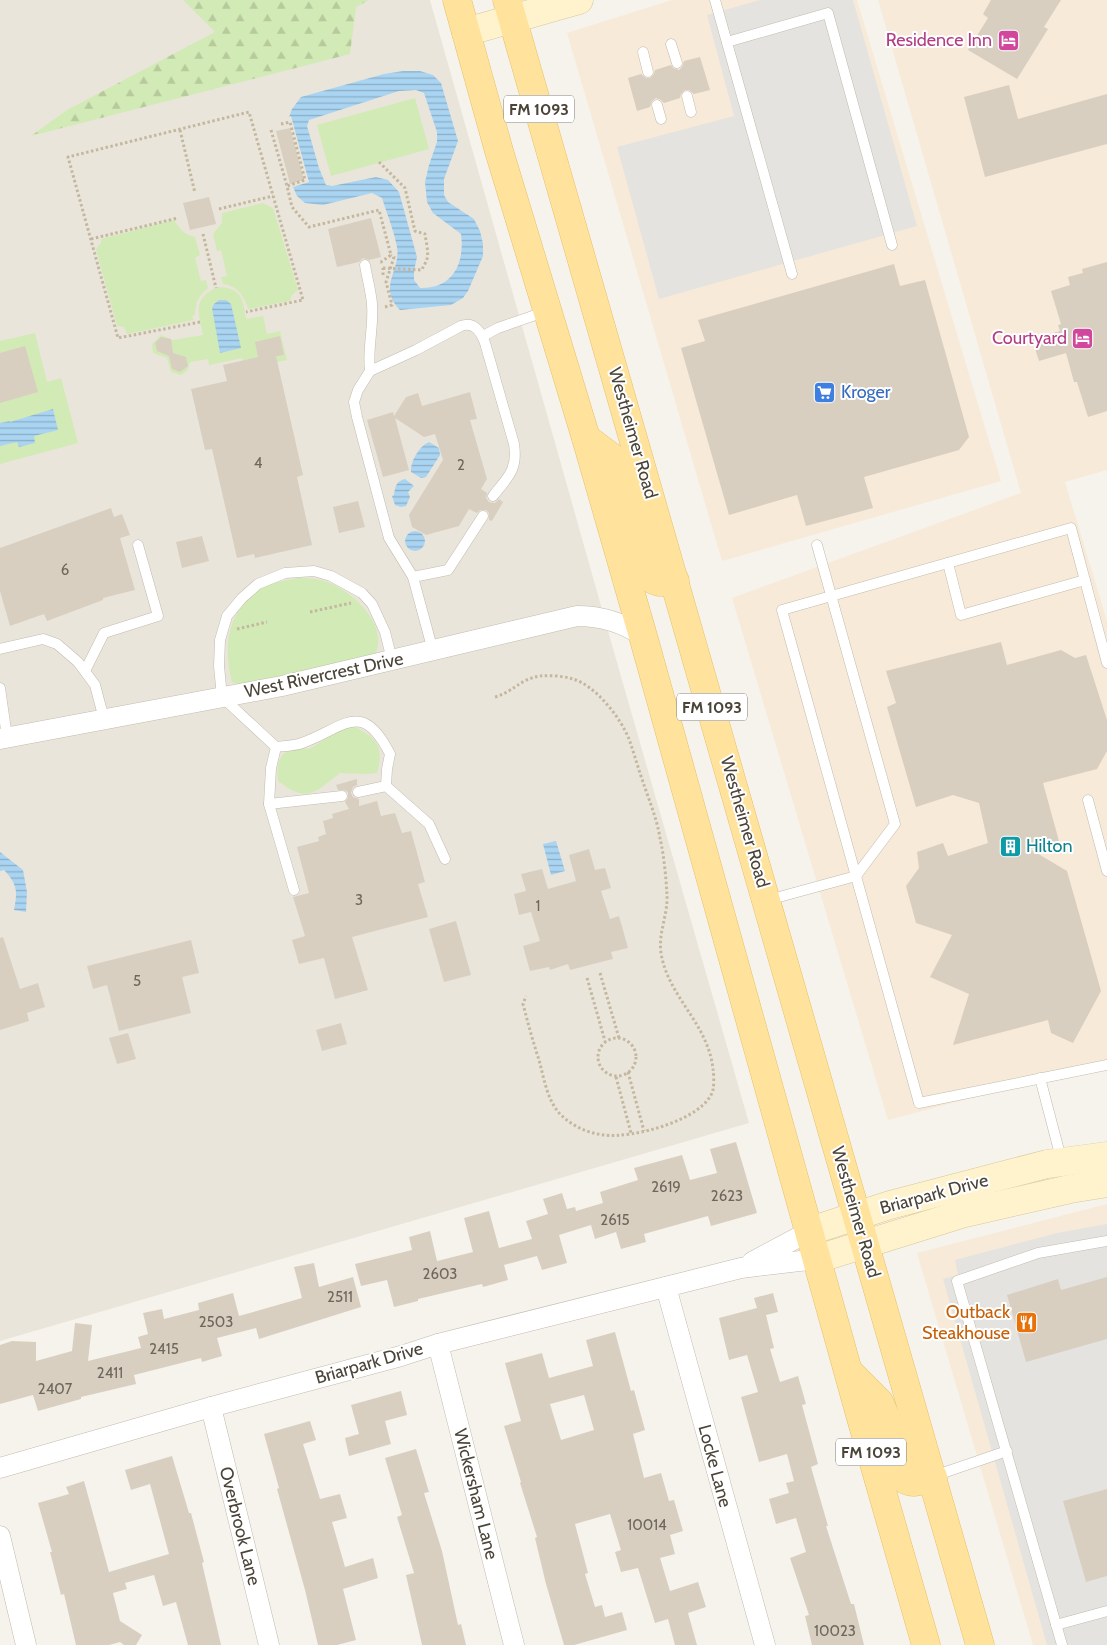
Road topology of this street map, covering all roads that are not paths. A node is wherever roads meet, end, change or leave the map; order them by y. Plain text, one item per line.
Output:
1 (457, 0) edge
2 (579, 0) edge
3 (716, 0) edge
4 (510, 10) edge
5 (466, 32) junction
6 (727, 42) junction
7 (671, 44) dead end
8 (643, 52) dead end
9 (677, 63) dead end
10 (648, 72) dead end
11 (687, 96) dead end
12 (657, 105) dead end
13 (691, 112) dead end
14 (661, 119) dead end
15 (892, 245) dead end
16 (365, 265) dead end
17 (792, 274) dead end
18 (548, 311) junction
19 (483, 336) junction
20 (370, 371) junction
21 (586, 438) junction
22 (493, 496) dead end
23 (483, 516) dead end
24 (138, 545) dead end
25 (817, 545) dead end
26 (948, 563) junction
27 (413, 577) junction
28 (1085, 580) junction
29 (676, 581) junction
30 (832, 596) junction
31 (642, 636) junction
32 (0, 649) edge
33 (433, 651) junction
34 (392, 660) junction
35 (1107, 663) edge
36 (85, 671) junction
37 (0, 688) edge
38 (222, 697) junction
39 (104, 719) junction
40 (3, 738) edge
41 (276, 747) junction
42 (386, 786) junction
43 (358, 792) dead end
44 (342, 796) dead end
45 (1088, 800) dead end
46 (269, 804) junction
47 (445, 859) dead end
48 (1107, 871) edge
49 (856, 876) junction
50 (294, 890) dead end
51 (767, 900) junction
52 (1107, 1065) edge
53 (1040, 1078) junction
54 (1107, 1156) edge
55 (1062, 1162) junction
56 (1107, 1183) edge
57 (858, 1215) junction
58 (810, 1231) junction
59 (1107, 1241) edge
60 (866, 1245) junction
61 (818, 1260) junction
62 (741, 1268) junction
63 (666, 1287) junction
64 (438, 1344) junction
65 (848, 1371) junction
66 (211, 1407) junction
67 (1006, 1451) junction
68 (0, 1468) edge
69 (933, 1477) junction
70 (0, 1536) edge
71 (1107, 1611) edge
72 (1056, 1625) junction
73 (26, 1645) edge
74 (270, 1645) edge
75 (514, 1645) edge
76 (765, 1645) edge
77 (926, 1645) edge
78 (980, 1645) edge
79 (1062, 1645) edge

1 - 5 main road, FM 1093
2 - 4 street
3 - 6 lane
4 - 5 street
4 - 29 main road, Westheimer Road / FM 1093
5 - 18 main road, FM 1093
6 - 15 lane
6 - 17 lane
7 - 9 lane
8 - 10 lane
11 - 13 lane
12 - 14 lane
16 - 20 lane
18 - 19 lane
18 - 21 main road, FM 1093
19 - 20 lane
19 - 22 lane
20 - 27 lane
21 - 29 main road
21 - 31 main road, FM 1093
23 - 27 lane
24 - 36 lane
25 - 30 lane
26 - 28 lane
26 - 28 lane
26 - 30 lane
27 - 33 lane
28 - 35 lane
29 - 51 main road, Westheimer Road / FM 1093
30 - 49 lane
30 - 49 lane
31 - 33 street, West Rivercrest Drive
31 - 58 main road, FM 1093
32 - 36 lane
33 - 34 street, West Rivercrest Drive
34 - 38 street, West Rivercrest Drive
34 - 38 lane
36 - 39 lane
37 - 40 lane
38 - 39 street, West Rivercrest Drive
38 - 41 lane
39 - 40 street, West Rivercrest Drive
41 - 42 lane
41 - 46 lane
42 - 43 lane
42 - 47 lane
44 - 46 lane
45 - 48 lane
46 - 50 lane
49 - 51 lane
49 - 53 lane
51 - 57 main road, Westheimer Road / FM 1093
52 - 53 lane
53 - 55 lane
54 - 55 street, Briarpark Drive
55 - 57 street, Briarpark Drive
56 - 60 street, Briarpark Drive
57 - 58 street, Briarpark Drive
57 - 60 main road, Westheimer Road / FM 1093
58 - 61 main road, FM 1093
58 - 62 street, Briarpark Drive
59 - 67 lane
60 - 61 street, Briarpark Drive
60 - 69 main road, Westheimer Road / FM 1093
61 - 62 street, Briarpark Drive
61 - 65 main road, FM 1093
62 - 63 street, Briarpark Drive
63 - 64 street, Briarpark Drive
63 - 76 street, Locke Lane
64 - 66 street, Briarpark Drive
64 - 75 street, Wickersham Lane
65 - 69 main road
65 - 77 main road, FM 1093
66 - 68 street, Briarpark Drive
66 - 74 street, Overbrook Lane
67 - 69 lane
67 - 72 lane
69 - 78 main road, Westheimer Road / FM 1093
70 - 73 street
71 - 72 lane
72 - 79 lane

